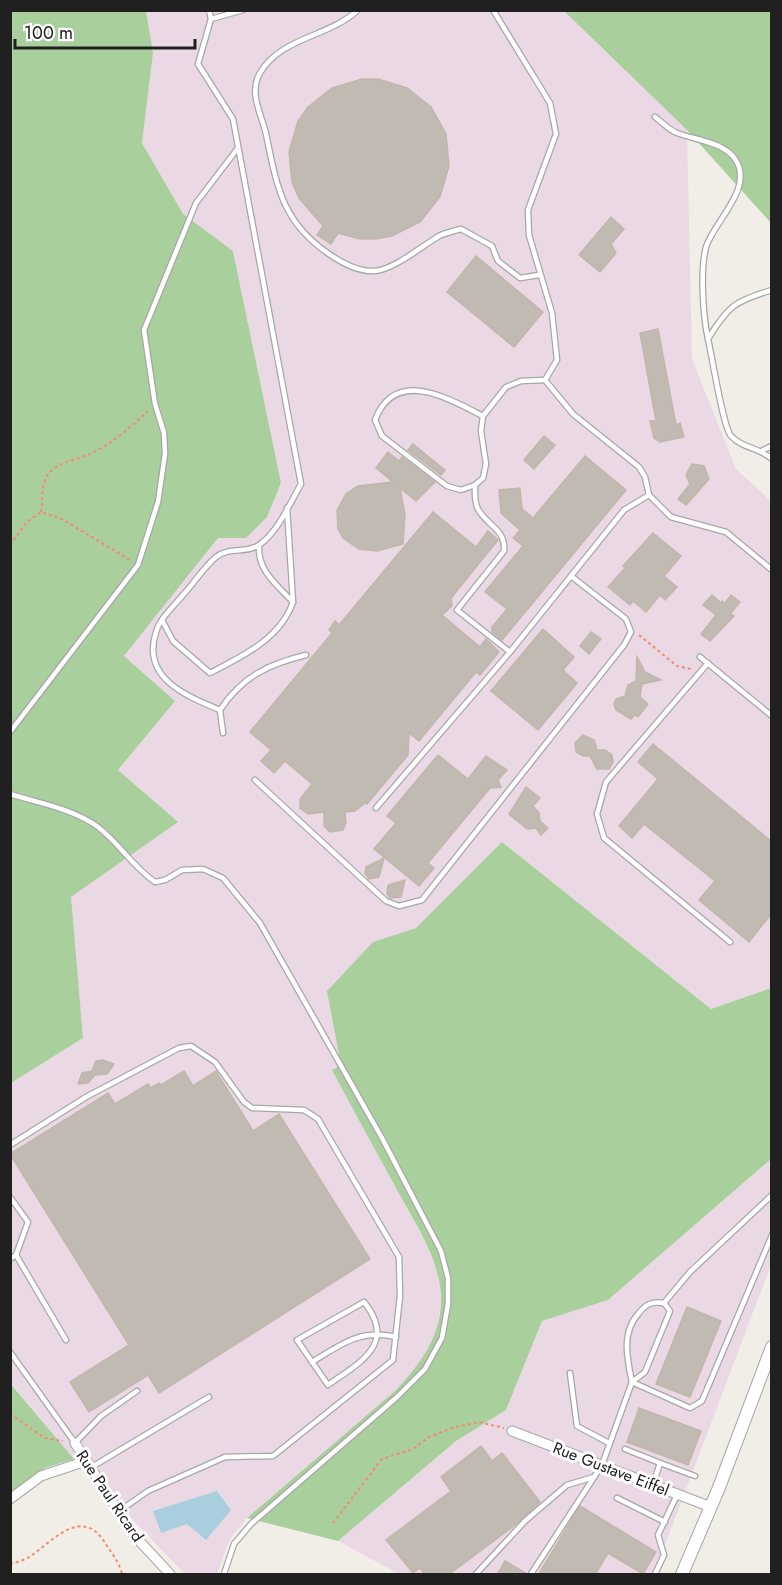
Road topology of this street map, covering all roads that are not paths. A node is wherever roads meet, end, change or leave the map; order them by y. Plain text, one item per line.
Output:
1 (209, 10) edge
2 (243, 10) edge
3 (358, 10) edge
4 (493, 10) edge
5 (210, 19) junction
6 (655, 117) dead end
7 (238, 148) junction
8 (539, 275) junction
9 (771, 290) edge
10 (708, 339) junction
11 (545, 380) junction
12 (483, 416) junction
13 (771, 446) edge
14 (763, 450) junction
15 (771, 459) edge
16 (475, 485) junction
17 (649, 495) junction
18 (287, 508) junction
19 (259, 545) junction
20 (771, 570) edge
21 (571, 576) junction
22 (293, 602) junction
23 (162, 620) junction
24 (510, 652) junction
25 (306, 655) dead end
26 (700, 657) dead end
27 (708, 663) junction
28 (220, 710) junction
29 (771, 716) edge
30 (10, 732) edge
31 (223, 733) dead end
32 (255, 780) dead end
33 (10, 794) edge
34 (376, 808) dead end
35 (730, 942) dead end
36 (10, 1145) edge
37 (771, 1195) edge
38 (10, 1197) edge
39 (771, 1235) edge
40 (13, 1257) edge
41 (664, 1303) junction
42 (377, 1332) junction
43 (396, 1337) junction
44 (66, 1340) dead end
45 (771, 1347) edge
46 (10, 1352) edge
47 (312, 1362) junction
48 (570, 1374) dead end
49 (632, 1382) junction
50 (137, 1391) dead end
51 (208, 1397) dead end
52 (512, 1431) road end
53 (75, 1443) junction
54 (609, 1443) junction
55 (625, 1449) dead end
56 (660, 1463) junction
57 (88, 1465) junction
58 (602, 1465) junction
59 (695, 1476) dead end
60 (594, 1478) junction
61 (653, 1485) junction
62 (677, 1495) junction
63 (617, 1498) dead end
64 (10, 1499) edge
65 (711, 1508) junction
66 (118, 1512) junction
67 (665, 1522) junction
68 (170, 1575) edge
69 (224, 1575) edge
70 (476, 1575) edge
71 (531, 1575) edge
72 (655, 1575) edge
73 (682, 1575) edge

1 - 5 lane
2 - 5 lane
3 - 8 lane
4 - 8 lane
5 - 7 lane
6 - 10 lane
7 - 18 lane
7 - 30 lane
8 - 11 lane
9 - 10 lane
10 - 14 lane
11 - 12 lane
11 - 17 lane
12 - 16 lane
12 - 16 lane
13 - 14 lane
14 - 15 lane
16 - 24 lane
17 - 20 lane
17 - 21 lane
18 - 19 lane
18 - 22 lane
19 - 22 lane
19 - 23 lane
21 - 24 lane
21 - 32 lane
22 - 23 lane
23 - 28 lane
24 - 34 lane
25 - 28 lane
26 - 27 lane
27 - 29 lane
27 - 35 lane
28 - 31 lane
33 - 69 lane
36 - 43 lane
37 - 41 lane
38 - 40 lane
39 - 49 lane
40 - 44 lane
41 - 49 lane
41 - 49 lane
42 - 43 lane
42 - 47 lane
42 - 47 lane
42 - 47 lane
43 - 66 lane
45 - 65 street
46 - 53 lane
48 - 54 lane
49 - 54 lane
50 - 53 lane
51 - 57 lane
52 - 58 street, Rue Gustave Eiffel
53 - 57 street, Rue Paul Ricard
54 - 58 lane
55 - 56 lane
56 - 59 lane
56 - 61 lane
57 - 64 street
57 - 66 street, Rue Paul Ricard
58 - 60 lane
58 - 61 street, Rue Gustave Eiffel
60 - 70 lane
60 - 71 lane
61 - 62 street, Rue Gustave Eiffel
62 - 65 street, Rue Gustave Eiffel
62 - 67 lane
63 - 67 lane
65 - 73 street
66 - 68 street, Rue Paul Ricard
67 - 72 lane

